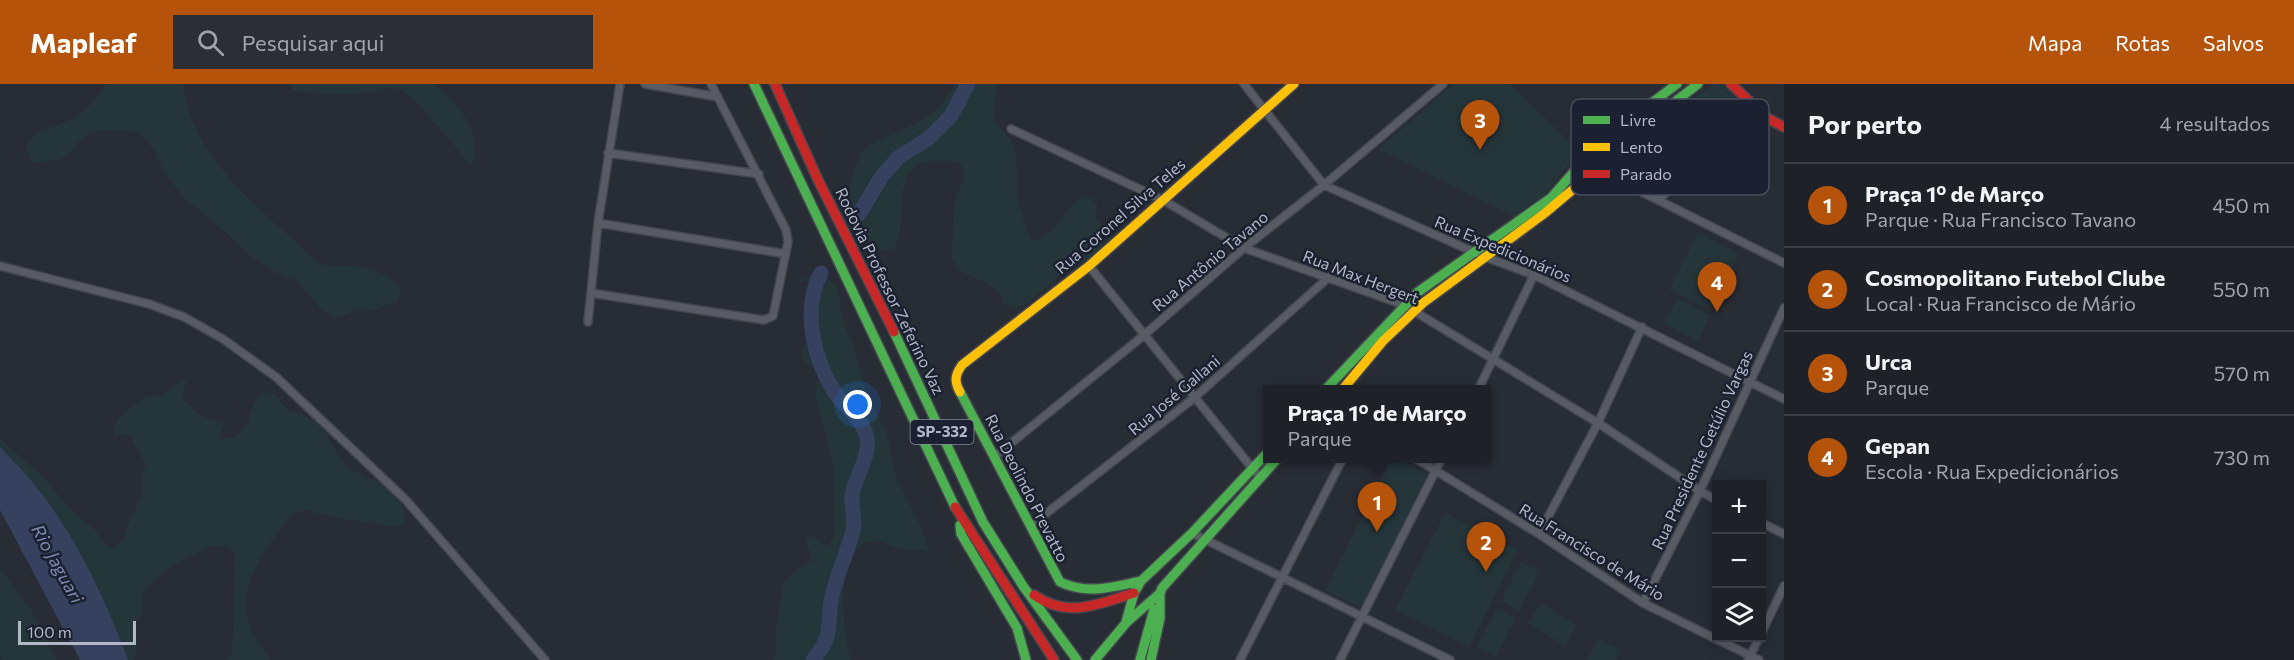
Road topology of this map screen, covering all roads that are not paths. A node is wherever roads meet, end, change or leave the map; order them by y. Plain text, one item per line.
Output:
1 (620, 84) edge
2 (645, 84) edge
3 (711, 84) edge
4 (754, 84) edge
5 (776, 84) edge
6 (1244, 84) edge
7 (1294, 84) edge
8 (1443, 84) edge
9 (1677, 84) edge
10 (1698, 84) edge
11 (1731, 84) edge
12 (718, 97) junction
13 (1657, 99) edge
14 (1679, 99) edge
15 (1747, 99) edge
16 (1265, 108) junction
17 (1769, 119) edge
18 (1784, 127) edge
19 (1011, 129) dead end
20 (608, 153) junction
21 (759, 174) junction
22 (1571, 175) edge
23 (1324, 185) junction
24 (1571, 191) edge
25 (1648, 195) edge
26 (1665, 195) edge
27 (1163, 200) junction
28 (1658, 200) junction
29 (598, 223) junction
30 (1244, 248) junction
31 (1473, 252) junction
32 (786, 254) junction
33 (1485, 257) junction
34 (1784, 263) edge
35 (0, 266) edge
36 (1089, 266) junction
37 (1534, 275) junction
38 (1329, 278) junction
39 (591, 293) junction
40 (1404, 305) junction
41 (1784, 308) edge
42 (1415, 311) junction
43 (588, 322) dead end
44 (1642, 327) junction
45 (1143, 336) junction
46 (1494, 360) junction
47 (962, 365) joint
48 (1749, 382) junction
49 (1329, 385) edge
50 (1346, 385) edge
51 (1481, 385) edge
52 (1194, 398) junction
53 (1784, 399) edge
54 (1598, 423) junction
55 (994, 457) junction
56 (1263, 457) edge
57 (1274, 463) edge
58 (1341, 463) edge
59 (1423, 463) edge
60 (1440, 463) edge
61 (1251, 470) junction
62 (1436, 470) junction
63 (1260, 478) junction
64 (1700, 491) junction
65 (1712, 498) edge
66 (959, 515) junction
67 (1766, 525) edge
68 (1030, 526) junction
69 (1192, 534) junction
70 (1539, 534) junction
71 (1784, 534) edge
72 (1204, 539) junction
73 (1281, 577) junction
74 (1144, 579) junction
75 (1784, 585) edge
76 (1023, 586) junction
77 (1134, 593) junction
78 (1159, 594) junction
79 (1643, 603) junction
80 (1361, 616) junction
81 (1766, 622) edge
82 (1126, 623) junction
83 (1757, 642) edge
84 (1074, 656) edge
85 (1749, 658) edge
86 (545, 660) edge
87 (1026, 660) edge
88 (1054, 660) edge
89 (1095, 660) edge
90 (1140, 660) edge
91 (1151, 660) edge
92 (1240, 660) edge
93 (1340, 660) edge
94 (1450, 660) edge
95 (1759, 660) edge

1 - 20 street
2 - 12 street
3 - 12 street
4 - 66 main road, Rodovia Professor Zeferino Vaz / SP-332
5 - 76 main road, Rodovia Professor Zeferino Vaz / SP-332
6 - 16 street, Rua Expedicionários
7 - 16 main road, Rua Coronel Silva Teles
8 - 23 street, Rua Antônio Tavano
9 - 13 main road
10 - 14 main road
11 - 15 main road
12 - 21 street
16 - 23 street, Rua Expedicionários
16 - 27 main road, Rua Coronel Silva Teles
17 - 18 main road
19 - 27 street, Rua Max Hergert
20 - 21 street
20 - 29 street
21 - 32 street
22 - 31 main road
23 - 30 street, Rua Antônio Tavano
23 - 31 street, Rua Expedicionários
24 - 33 main road
25 - 28 street
26 - 28 street
27 - 30 street, Rua Max Hergert
27 - 36 main road, Rua Coronel Silva Teles
28 - 34 street
29 - 32 street
29 - 39 street
30 - 38 street, Rua Max Hergert
30 - 45 street, Rua Antônio Tavano
31 - 33 street, Rua Expedicionários
31 - 40 main road
32 - 39 street
33 - 37 street, Rua Expedicionários
33 - 42 main road
35 - 86 street
36 - 45 street
36 - 47 main road, Rua Coronel Silva Teles
37 - 44 street, Rua Expedicionários
37 - 46 street
38 - 40 street, Rua Max Hergert
38 - 52 street, Rua José Gallani
39 - 43 street
40 - 42 street, Rua Max Hergert
40 - 49 main road
41 - 48 street, Rua Presidente Getúlio Vargas
42 - 46 street, Rua Max Hergert
42 - 50 main road
44 - 48 street, Rua Expedicionários
44 - 54 street
45 - 52 street
45 - 55 street, Rua Antônio Tavano
46 - 51 street
46 - 54 street, Rua Max Hergert
47 - 55 main road, Rua Deolindo Prevatto
48 - 53 street, Rua Expedicionários
48 - 64 street, Rua Presidente Getúlio Vargas
52 - 61 street
52 - 68 street, Rua José Gallani
54 - 64 street, Rua Max Hergert
54 - 70 street
55 - 68 main road, Rua Deolindo Prevatto
56 - 61 main road
57 - 63 main road
58 - 73 street
59 - 62 street, Rua Francisco de Mário
60 - 62 street
61 - 63 street
61 - 69 main road
62 - 70 street, Rua Francisco de Mário
62 - 80 street
63 - 72 main road
64 - 65 street, Rua Max Hergert
64 - 79 street, Rua Presidente Getúlio Vargas
66 - 87 main road
66 - 88 main road, Rodovia Professor Zeferino Vaz / SP-332
67 - 71 street
68 - 74 main road, Rua Deolindo Prevatto
69 - 72 street
69 - 74 main road
70 - 79 street, Rua Francisco de Mário
72 - 73 street
72 - 78 main road
73 - 80 street
73 - 92 street
74 - 77 main road
74 - 78 main road
75 - 81 street
76 - 77 main road
76 - 84 main road, Rodovia Professor Zeferino Vaz / SP-332
77 - 82 main road
78 - 82 main road
78 - 90 main road
78 - 91 main road
79 - 85 street, Rua Francisco de Mário
80 - 93 street
80 - 94 street
82 - 89 main road
83 - 85 street
85 - 95 street, Rua Francisco de Mário

